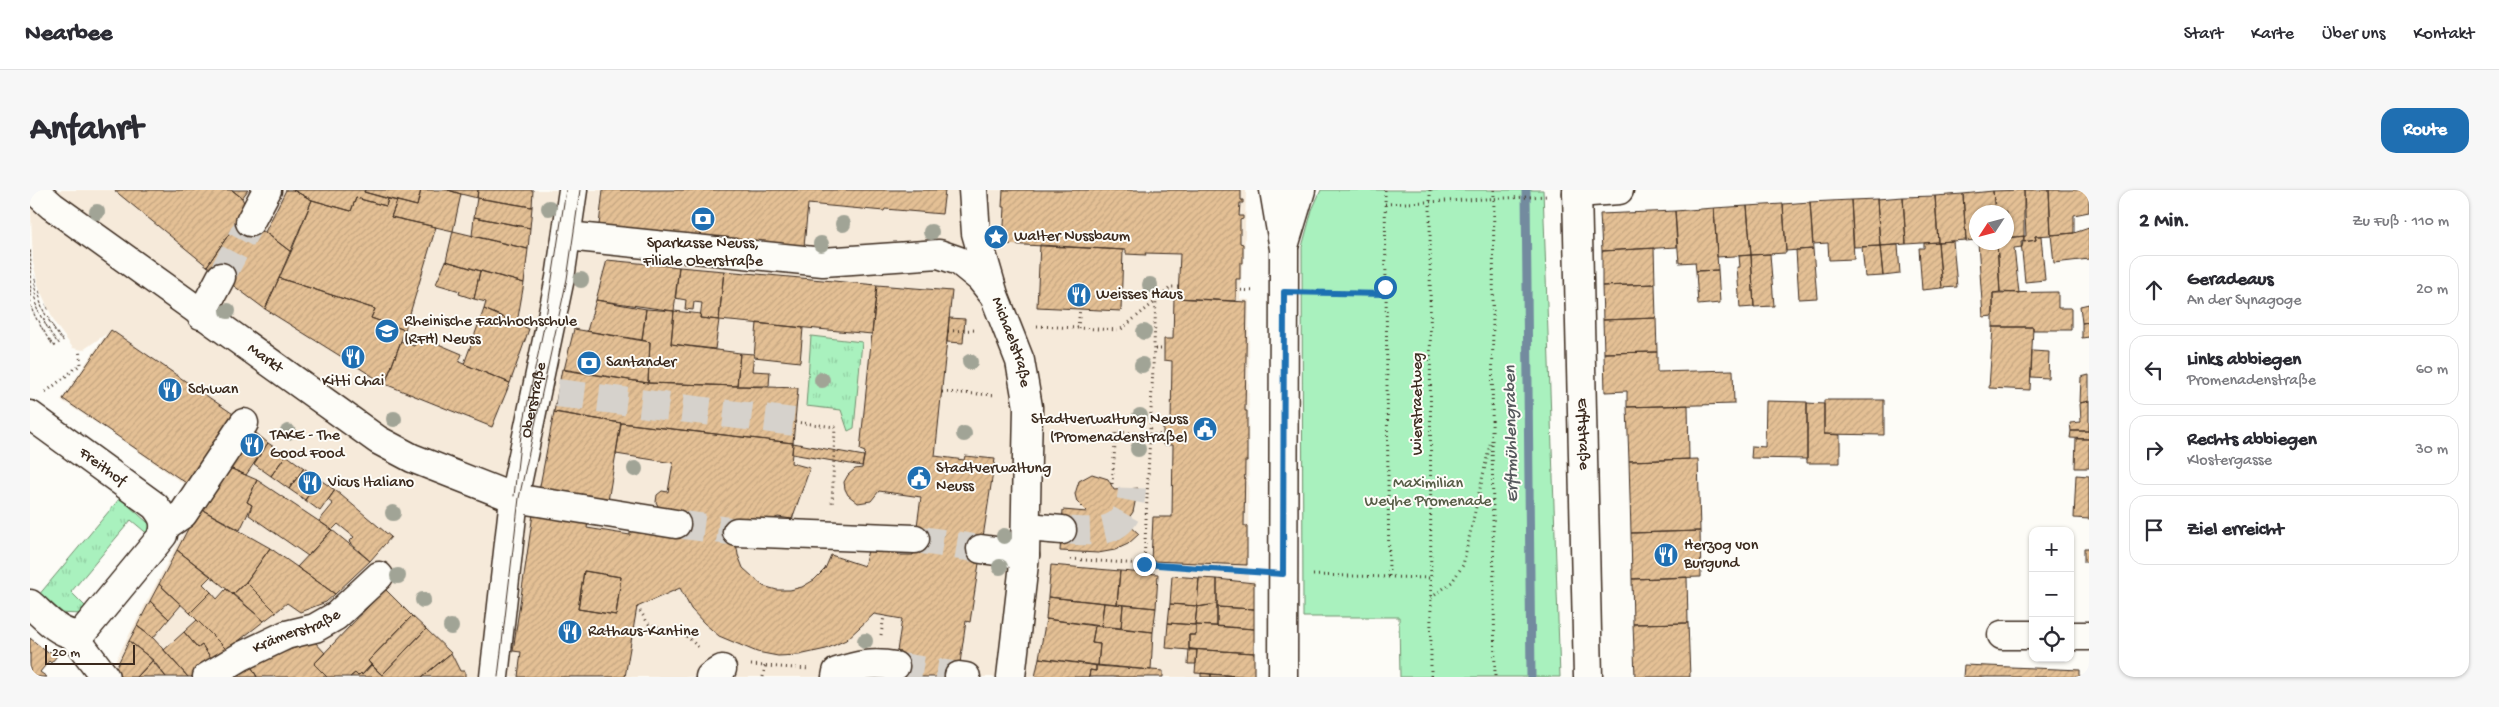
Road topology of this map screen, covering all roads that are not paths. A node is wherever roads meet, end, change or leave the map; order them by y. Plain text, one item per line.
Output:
1 (267, 190) edge
2 (573, 190) edge
3 (1274, 190) edge
4 (1301, 190) edge
5 (1619, 190) edge
6 (1577, 191) edge
7 (43, 198) edge
8 (973, 200) edge
9 (250, 222) tunnel mouth
10 (567, 236) junction
11 (1284, 249) junction
12 (940, 254) junction
13 (221, 277) tunnel mouth
14 (994, 295) junction
15 (201, 315) junction
16 (37, 404) edge
17 (244, 424) dead end
18 (514, 498) junction
19 (676, 524) tunnel mouth
20 (165, 526) junction
21 (1027, 527) junction
22 (1062, 530) tunnel mouth
23 (737, 532) tunnel mouth
24 (915, 539) tunnel mouth
25 (981, 549) tunnel mouth
26 (1026, 555) junction
27 (379, 576) dead end
28 (30, 604) edge
29 (2002, 634) dead end
30 (2029, 635) edge
31 (74, 636) junction
32 (2074, 636) edge
33 (2089, 636) edge
34 (895, 666) tunnel mouth
35 (837, 674) edge
36 (105, 677) edge
37 (206, 677) edge
38 (494, 677) edge
39 (1010, 677) edge
40 (1283, 677) edge
41 (1588, 677) edge

1 - 9 street
2 - 10 street, Oberstraße
3 - 11 street
4 - 11 street
5 - 6 street
6 - 41 street, Erftstraße
7 - 15 street, Markt
8 - 12 street
8 - 14 street, Michaelstraße
10 - 12 street
10 - 18 street, Oberstraße
11 - 40 street
12 - 14 street
13 - 15 street
14 - 21 street, Michaelstraße
15 - 18 street, Markt
16 - 20 street, Freithof
17 - 20 street
18 - 19 street, Markt
18 - 38 street, Oberstraße
20 - 31 street
21 - 22 street
21 - 26 street, Michaelstraße
23 - 24 street
25 - 26 street
26 - 39 street, Michaelstraße
27 - 37 street, Krämerstraße
28 - 31 street
29 - 30 street
31 - 36 street
32 - 33 street
34 - 35 street

